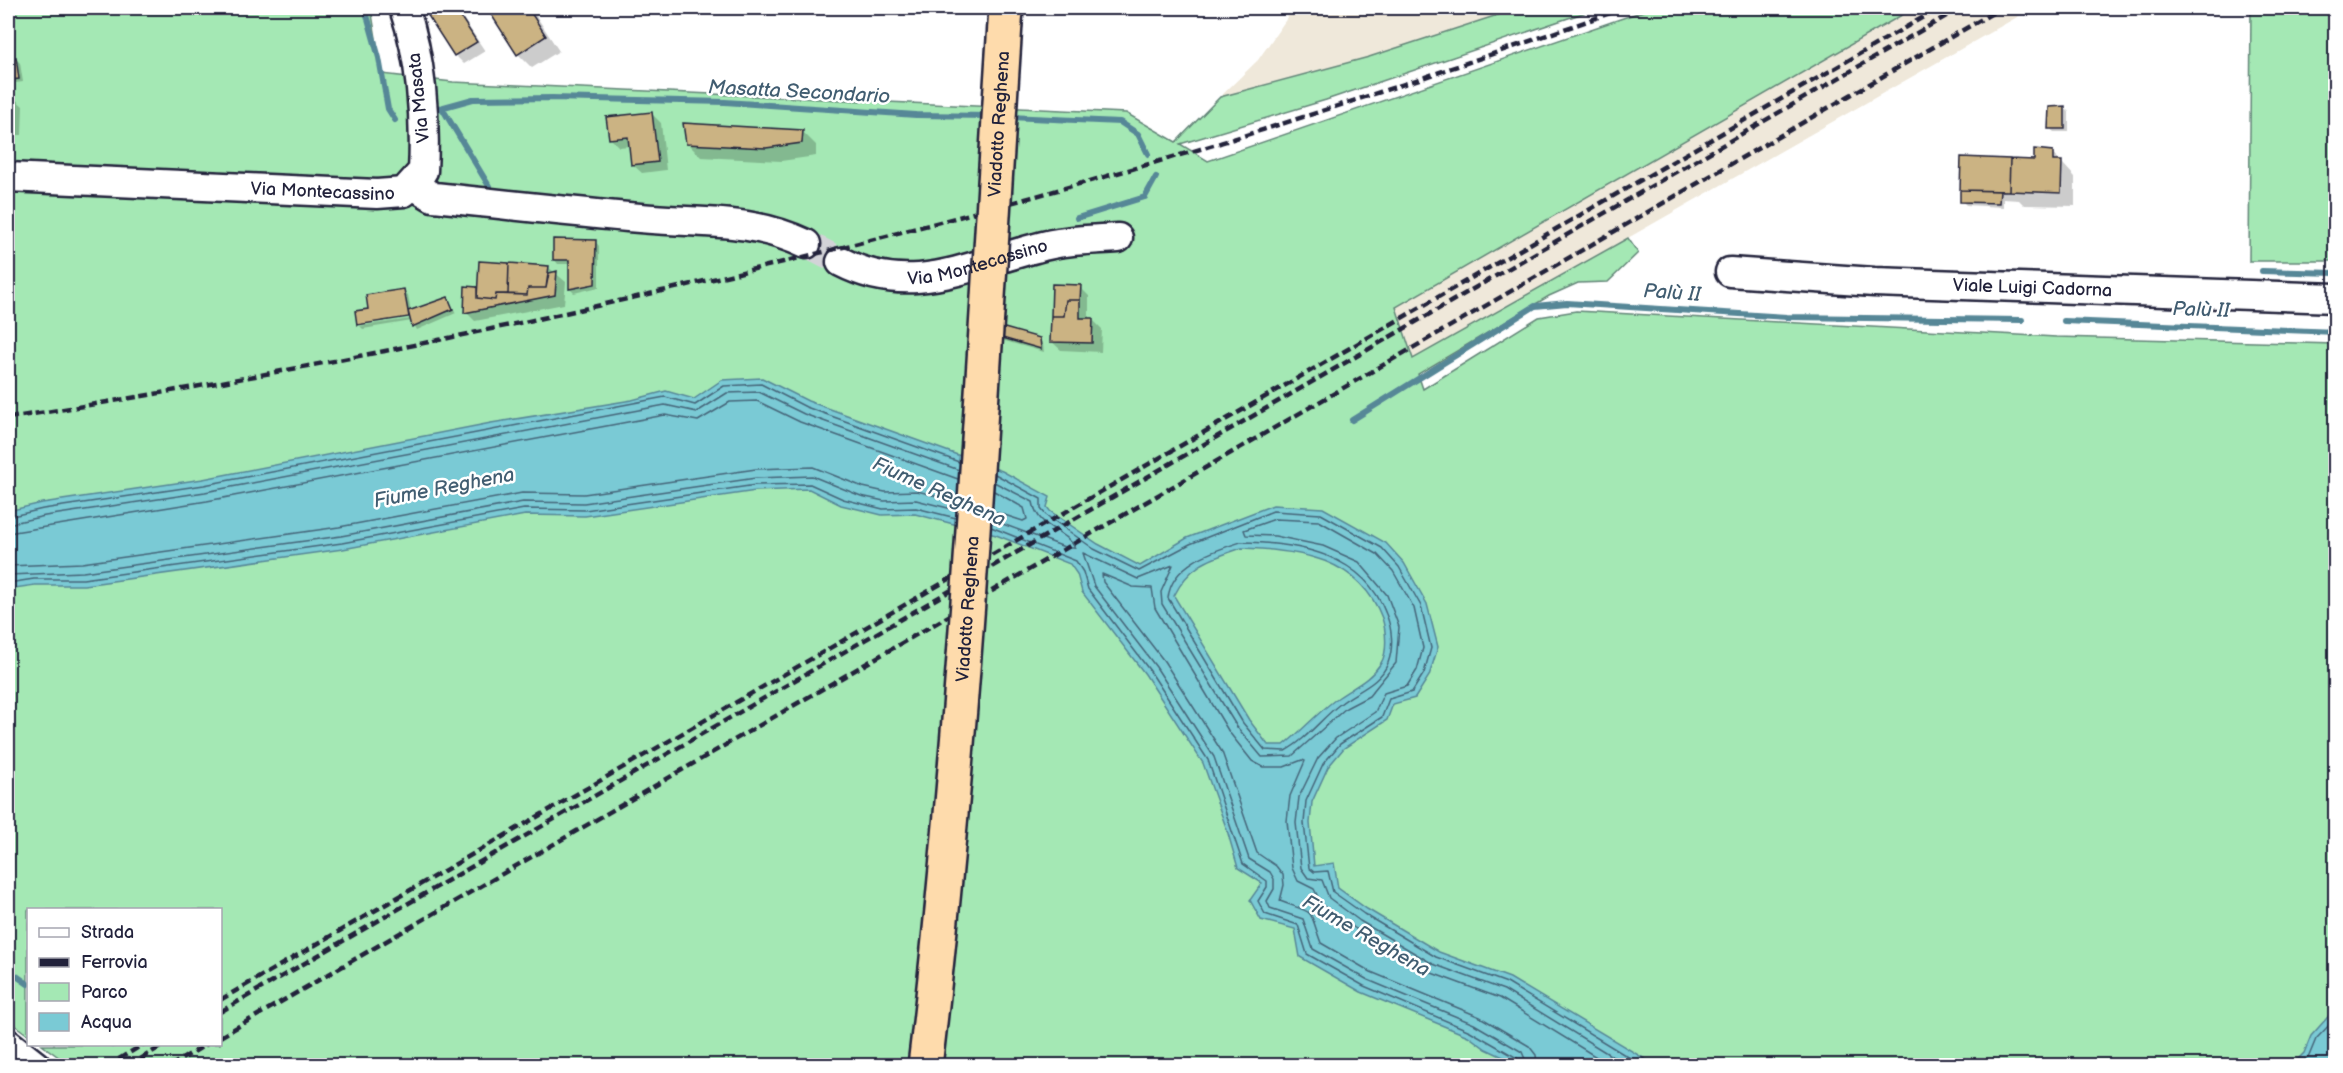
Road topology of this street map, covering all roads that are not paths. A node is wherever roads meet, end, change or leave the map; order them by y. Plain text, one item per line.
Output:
1 (404, 8) edge
2 (1006, 8) edge
3 (8, 177) edge
4 (413, 185) junction
5 (1118, 238) dead end
6 (806, 244) tunnel mouth
7 (841, 262) tunnel mouth
8 (1730, 272) dead end
9 (2336, 298) edge
10 (8, 1044) edge
11 (36, 1065) edge
12 (925, 1065) edge

1 - 4 street, Via Masata
2 - 12 highway, Viadotto Reghena, bridge
3 - 4 street, Via Montecassino
4 - 6 street, Via Montecassino
5 - 7 street, Via Montecassino
8 - 9 street, Viale Luigi Cadorna
10 - 11 street

